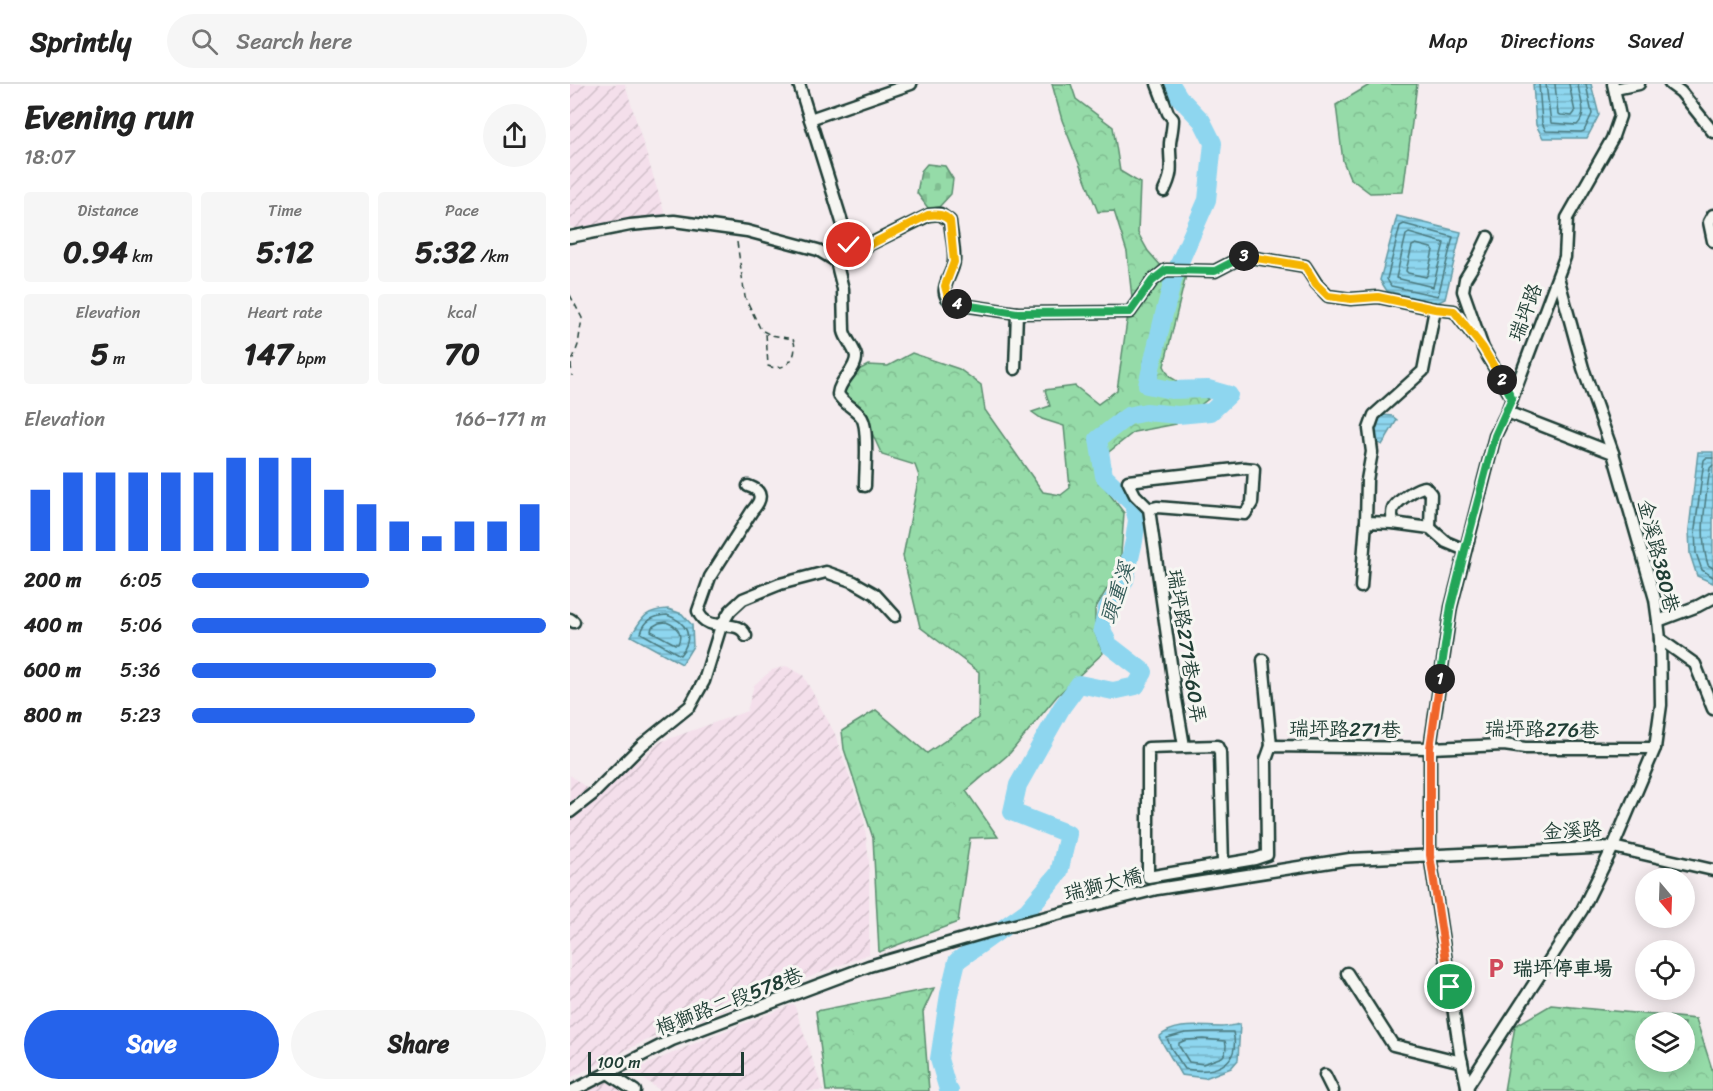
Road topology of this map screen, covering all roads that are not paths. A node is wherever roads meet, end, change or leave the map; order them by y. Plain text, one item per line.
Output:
1 (799, 84) edge
2 (911, 84) edge
3 (1157, 84) edge
4 (1639, 84) edge
5 (1670, 84) edge
6 (1614, 86) edge
7 (810, 120) junction
8 (1713, 132) edge
9 (1164, 191) dead end
10 (1713, 215) edge
11 (570, 237) edge
12 (1488, 237) dead end
13 (1713, 241) edge
14 (852, 254) junction
15 (836, 261) junction
16 (1558, 276) junction
17 (1435, 309) junction
18 (1017, 313) junction
19 (1483, 348) junction
20 (1015, 369) dead end
21 (1512, 398) junction
22 (1507, 412) junction
23 (1613, 453) junction
24 (748, 486) dead end
25 (865, 486) dead end
26 (1149, 509) junction
27 (1366, 522) junction
28 (1393, 523) junction
29 (1430, 528) junction
30 (1465, 550) junction
31 (1361, 587) dead end
32 (1713, 597) edge
33 (895, 616) dead end
34 (1658, 621) junction
35 (720, 626) junction
36 (746, 636) dead end
37 (1660, 639) junction
38 (1263, 660) dead end
39 (1713, 709) edge
40 (1184, 746) junction
41 (1271, 746) junction
42 (1430, 748) junction
43 (1655, 748) junction
44 (570, 812) edge
45 (1613, 846) junction
46 (1430, 855) junction
47 (1350, 859) joint
48 (1223, 864) junction
49 (1713, 870) edge
50 (869, 966) joint
51 (1347, 973) dead end
52 (1462, 1062) junction
53 (608, 1073) junction
54 (1325, 1075) dead end
55 (1468, 1089) edge
56 (572, 1091) edge
57 (635, 1091) edge
58 (1333, 1091) edge

1 - 7 street
2 - 7 street
3 - 9 street
4 - 6 street
5 - 8 street
6 - 16 street, 瑞坪路
7 - 14 street
10 - 13 street
11 - 15 street
12 - 19 street
14 - 15 street
14 - 18 street
15 - 25 street
16 - 21 street, 瑞坪路
16 - 23 street, 金溪路380巷
17 - 18 street
17 - 19 street
17 - 27 street
18 - 20 street
19 - 21 street
21 - 22 street, 瑞坪路
22 - 23 street
22 - 30 street, 瑞坪路
23 - 34 street, 金溪路380巷
24 - 35 street
26 - 26 street
26 - 40 street, 瑞坪路271巷60弄
27 - 28 street
27 - 31 street
28 - 29 street
28 - 29 street
29 - 30 street
30 - 42 street, 瑞坪路
32 - 34 street
33 - 35 street
34 - 37 street, 金溪路380巷
35 - 36 street
35 - 44 street
37 - 39 street
37 - 43 street, 金溪路380巷
38 - 41 street
40 - 48 street, 瑞坪路271巷60弄
40 - 48 street
41 - 42 street, 瑞坪路271巷
41 - 48 street, 瑞坪路271巷
42 - 43 street, 瑞坪路276巷
42 - 46 street, 瑞坪路
43 - 45 street, 金溪路380巷
45 - 46 street, 金溪路
45 - 49 street, 金溪路
45 - 55 street, 金溪路380巷
46 - 47 street, 金溪路
46 - 52 street, 瑞坪路
47 - 50 street, 瑞獅大橋
50 - 53 street, 梅獅路二段578巷
51 - 52 street
52 - 55 street, 瑞坪路
53 - 56 street, 梅獅路二段578巷
53 - 57 street
54 - 58 street

